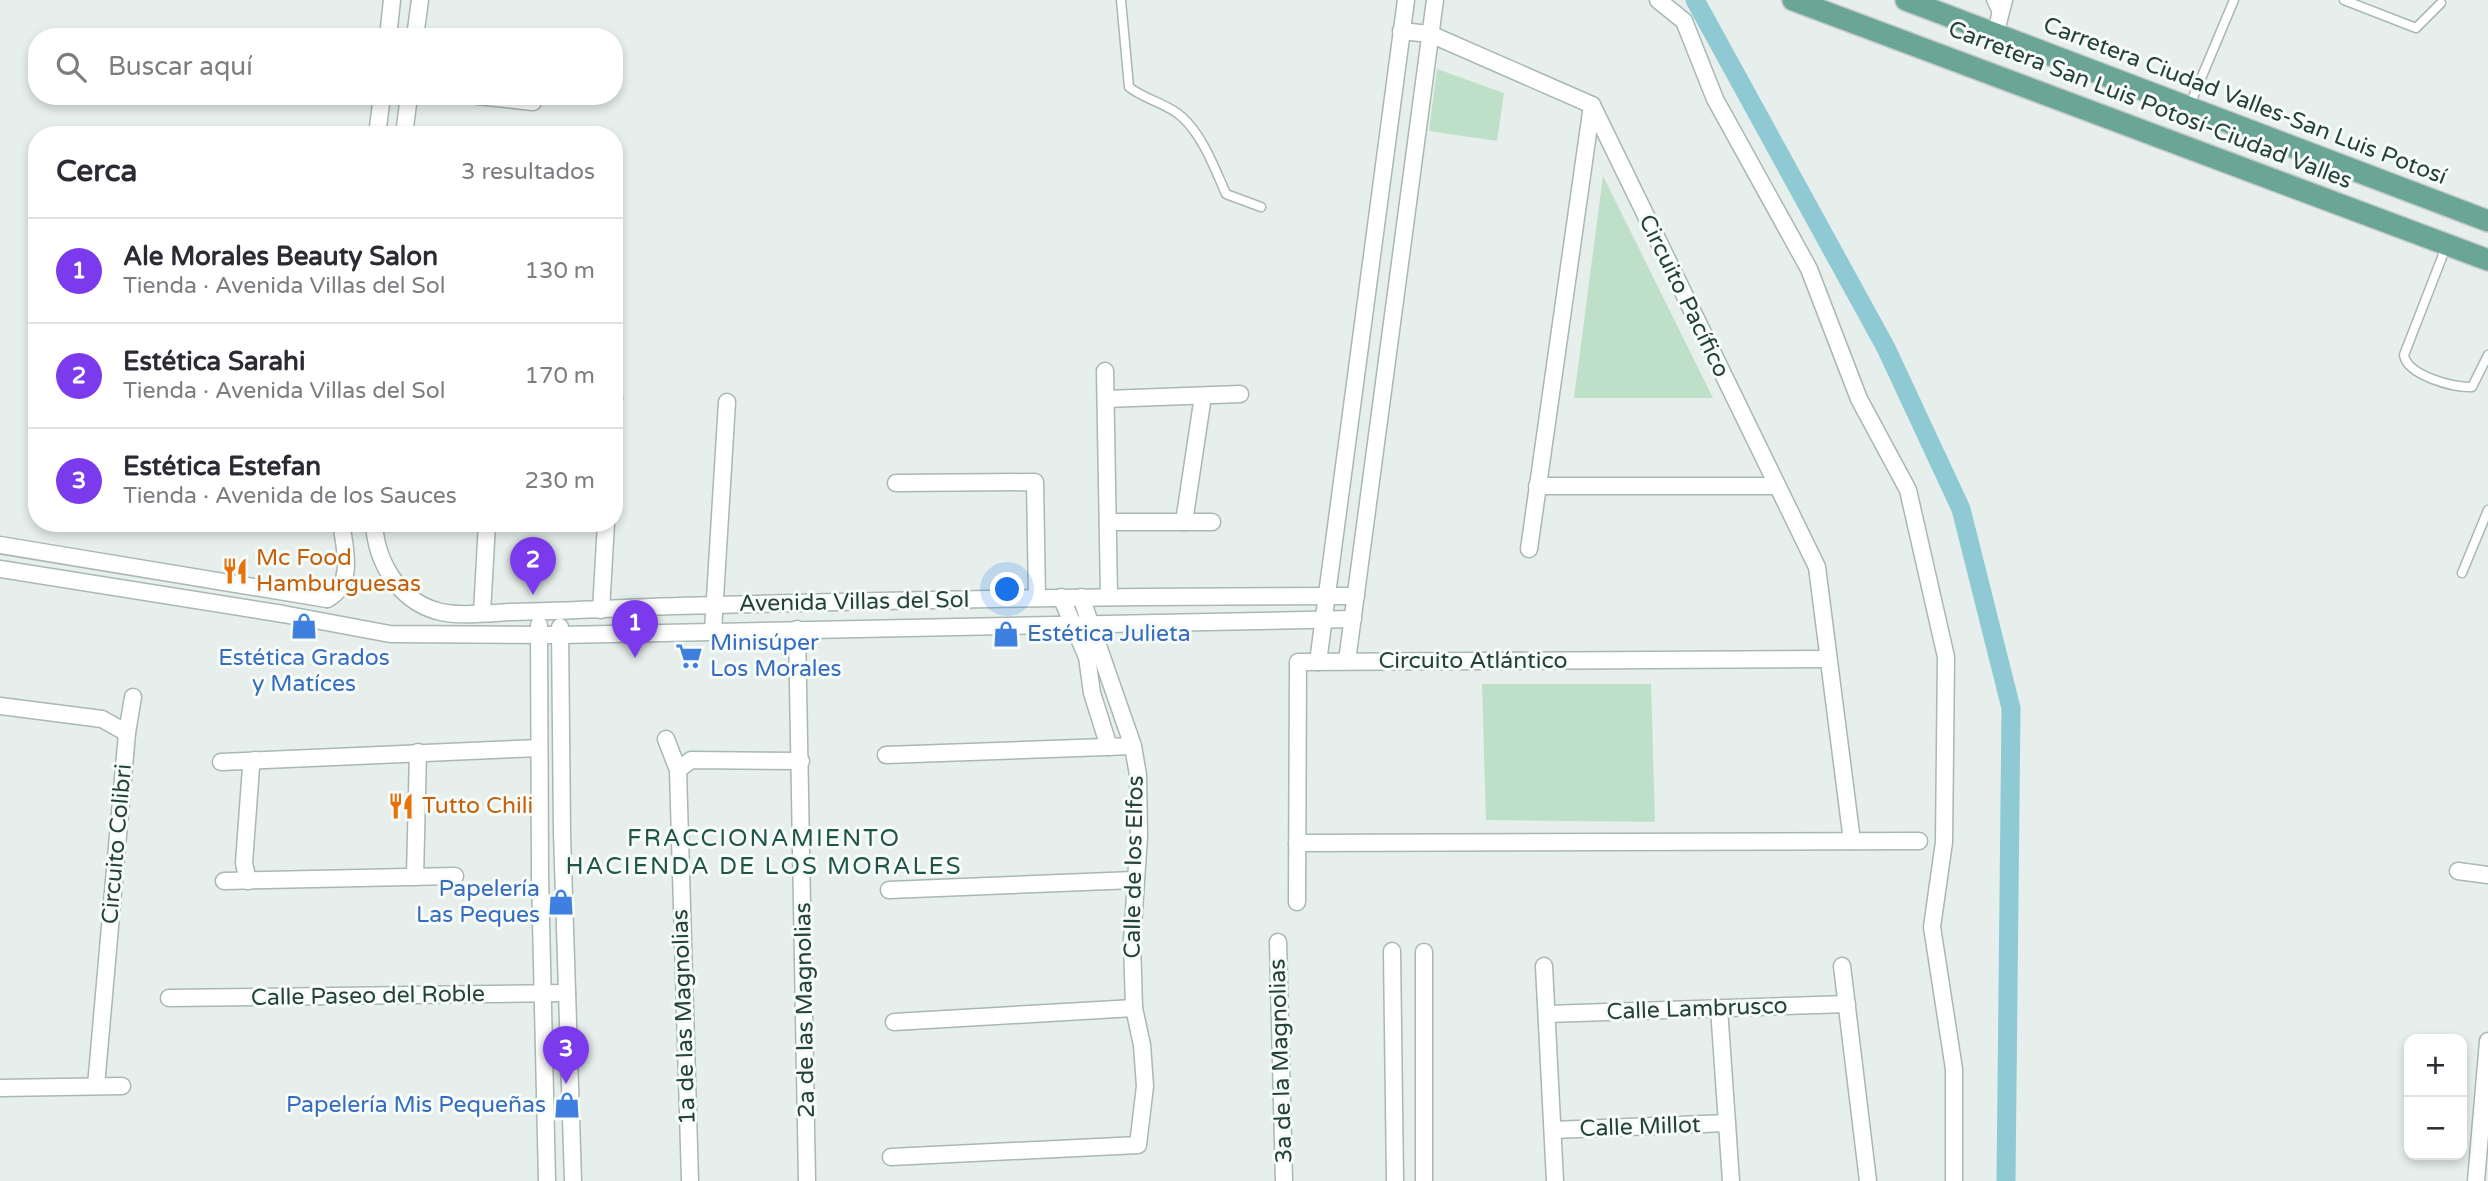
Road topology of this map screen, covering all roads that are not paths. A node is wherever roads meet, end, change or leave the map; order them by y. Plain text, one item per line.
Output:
1 (392, 0) edge
2 (420, 0) edge
3 (1121, 0) edge
4 (1406, 0) edge
5 (1435, 0) edge
6 (1658, 0) edge
7 (1793, 0) edge
8 (1906, 0) edge
9 (1991, 0) edge
10 (2004, 0) edge
11 (2234, 0) edge
12 (2344, 0) edge
13 (2439, 1) edge
14 (1997, 26) junction
15 (389, 28) edge
16 (416, 28) edge
17 (1401, 31) junction
18 (1430, 34) junction
19 (381, 105) edge
20 (408, 105) edge
21 (1592, 105) junction
22 (2189, 107) junction
23 (378, 126) edge
24 (405, 126) edge
25 (1261, 207) dead end
26 (2488, 221) edge
27 (2447, 244) junction
28 (2488, 260) edge
29 (1371, 267) junction
30 (1399, 271) junction
31 (2488, 355) edge
32 (1105, 371) dead end
33 (1240, 394) dead end
34 (1203, 396) junction
35 (1106, 399) junction
36 (727, 402) dead end
37 (896, 482) dead end
38 (1537, 486) junction
39 (1777, 486) junction
40 (2488, 510) edge
41 (1108, 522) junction
42 (1184, 522) junction
43 (1212, 522) dead end
44 (342, 532) edge
45 (375, 532) edge
46 (486, 532) edge
47 (605, 532) edge
48 (0, 545) edge
49 (1529, 549) dead end
50 (0, 569) edge
51 (2462, 573) dead end
52 (195, 577) junction
53 (1109, 596) junction
54 (1326, 596) junction
55 (1356, 596) junction
56 (1061, 597) junction
57 (1081, 597) junction
58 (1037, 598) junction
59 (190, 599) junction
60 (327, 599) junction
61 (715, 605) junction
62 (601, 610) junction
63 (560, 611) junction
64 (539, 612) junction
65 (482, 613) junction
66 (1353, 619) junction
67 (1323, 620) junction
68 (1089, 623) junction
69 (1072, 624) junction
70 (332, 625) junction
71 (797, 629) junction
72 (713, 631) junction
73 (539, 635) junction
74 (560, 635) junction
75 (1828, 659) junction
76 (1347, 661) junction
77 (1318, 662) junction
78 (133, 697) dead end
79 (1, 710) edge
80 (127, 733) junction
81 (666, 739) dead end
82 (1133, 746) junction
83 (1109, 747) junction
84 (540, 748) junction
85 (418, 752) junction
86 (886, 755) dead end
87 (255, 760) junction
88 (220, 761) dead end
89 (801, 761) junction
90 (678, 770) junction
91 (1852, 841) junction
92 (1919, 841) dead end
93 (1297, 843) junction
94 (2458, 871) dead end
95 (2488, 875) edge
96 (455, 876) dead end
97 (415, 877) junction
98 (1134, 880) junction
99 (224, 881) dead end
100 (248, 881) junction
101 (889, 890) dead end
102 (1297, 902) dead end
103 (1278, 942) dead end
104 (1392, 951) dead end
105 (1424, 952) dead end
106 (1544, 966) dead end
107 (1842, 966) dead end
108 (567, 993) junction
109 (542, 994) junction
110 (169, 998) dead end
111 (1847, 1004) junction
112 (1134, 1008) junction
113 (1719, 1009) junction
114 (1547, 1014) junction
115 (894, 1022) dead end
116 (2488, 1041) edge
117 (96, 1086) junction
118 (122, 1086) dead end
119 (1424, 1086) junction
120 (1394, 1087) junction
121 (0, 1088) edge
122 (2486, 1090) edge
123 (2485, 1113) edge
124 (1727, 1123) junction
125 (1553, 1130) junction
126 (891, 1157) dead end
127 (547, 1181) edge
128 (573, 1181) edge
129 (690, 1181) edge
130 (807, 1181) edge
131 (1284, 1181) edge
132 (1395, 1181) edge
133 (1424, 1181) edge
134 (1555, 1181) edge
135 (1731, 1181) edge
136 (1868, 1181) edge
137 (1954, 1181) edge
138 (2476, 1181) edge

1 - 15 street
2 - 16 street
3 - 25 lane
4 - 17 street
5 - 18 street
6 - 137 street
7 - 27 main road, Carretera San Luis Potosí-Ciudad Valles
8 - 14 main road, Carretera Ciudad Valles-San Luis Potosí
9 - 14 lane
10 - 14 street
11 - 22 lane
12 - 13 lane
14 - 22 main road, Carretera Ciudad Valles-San Luis Potosí
17 - 18 street
17 - 29 street
18 - 21 street
18 - 30 street
19 - 23 street
20 - 24 street
21 - 38 street
21 - 39 street, Circuito Pacífico
22 - 26 main road, Carretera Ciudad Valles-San Luis Potosí
27 - 28 main road, Carretera San Luis Potosí-Ciudad Valles
27 - 31 lane
29 - 30 street
29 - 54 street
30 - 55 street
32 - 35 street
33 - 34 street
34 - 35 street
34 - 42 street
35 - 41 street
36 - 61 street
37 - 58 street
38 - 39 street
38 - 49 street
39 - 75 street, Circuito Pacífico
40 - 51 lane
41 - 42 street
41 - 53 street
42 - 43 street
44 - 60 street
45 - 65 street, Avenida Villas del Sol
46 - 65 street
47 - 62 street
48 - 52 street
50 - 59 street, Avenida Villas del Sol
52 - 59 street
52 - 60 street
53 - 54 street, Avenida Villas del Sol
53 - 57 street, Avenida Villas del Sol
54 - 55 street, Avenida Villas del Sol
54 - 67 street
55 - 66 street
56 - 57 street, Avenida Villas del Sol
56 - 58 street, Avenida Villas del Sol
56 - 69 street, Calle de los Elfos
57 - 68 street, Calle de los Elfos
58 - 61 street, Avenida Villas del Sol
59 - 70 street, Avenida Villas del Sol
60 - 70 street
61 - 62 street, Avenida Villas del Sol
61 - 72 street
62 - 63 street, Avenida Villas del Sol
63 - 64 street, Avenida Villas del Sol
63 - 74 street
64 - 65 street, Avenida Villas del Sol
64 - 73 street
66 - 67 street, Avenida Villas del Sol
66 - 76 street
67 - 68 street, Avenida Villas del Sol
67 - 77 street
68 - 69 street, Avenida Villas del Sol
68 - 82 street, Calle de los Elfos
69 - 71 street, Avenida Villas del Sol
69 - 83 street, Calle de los Elfos
70 - 73 street, Avenida Villas del Sol
71 - 72 street, Avenida Villas del Sol
71 - 89 street, 2a de las Magnolias
72 - 74 street, Avenida Villas del Sol
73 - 74 street, Avenida Villas del Sol
73 - 84 street
74 - 108 street
75 - 76 street, Circuito Atlántico
75 - 91 street
76 - 77 street, Circuito Atlántico
77 - 93 street
78 - 80 street
79 - 80 street, Circuito Colibri
80 - 117 street, Circuito Colibri
81 - 90 street, 1a de las Magnolias
82 - 83 street
82 - 98 street, Calle de los Elfos
83 - 86 street
84 - 85 street
84 - 109 street
85 - 87 street
85 - 97 street
87 - 88 street
87 - 100 street
89 - 90 street
89 - 130 street, 2a de las Magnolias
90 - 129 street, 1a de las Magnolias
91 - 92 street
91 - 93 street
93 - 102 street
94 - 95 street
96 - 97 street
97 - 100 street
98 - 101 street
98 - 112 street, Calle de los Elfos
99 - 100 street
103 - 131 street, 3a de la Magnolias
104 - 120 street
105 - 119 street
106 - 114 street
107 - 111 street
108 - 109 street, Calle Paseo del Roble
108 - 128 street
109 - 110 street, Calle Paseo del Roble
109 - 127 street
111 - 113 street, Calle Lambrusco
111 - 136 street
112 - 115 street
112 - 126 street, Calle de los Elfos
113 - 114 street, Calle Lambrusco
113 - 124 street
114 - 125 street
116 - 122 street
117 - 118 street
117 - 121 street
119 - 120 street
119 - 133 street
120 - 132 street
122 - 123 street
123 - 138 street
124 - 125 street, Calle Millot
124 - 135 street
125 - 134 street

